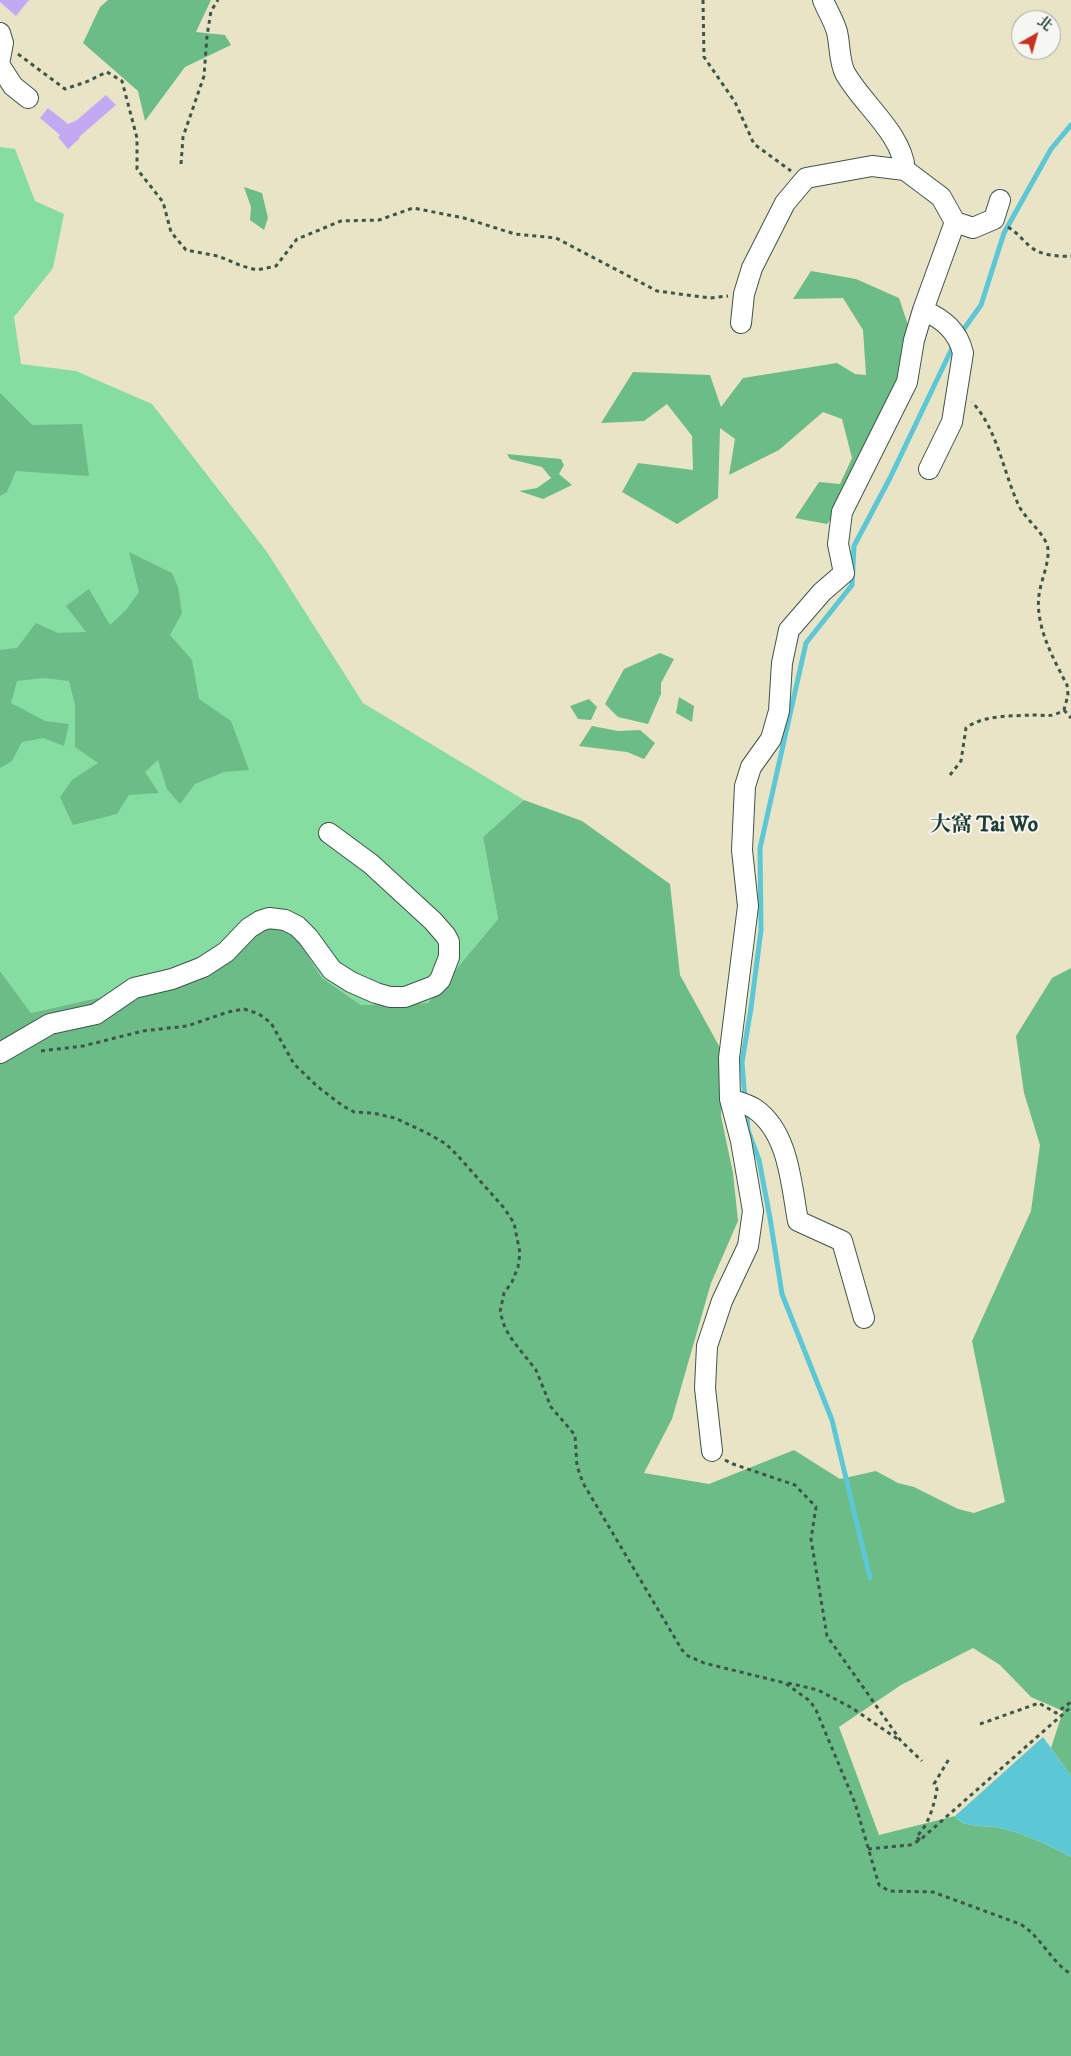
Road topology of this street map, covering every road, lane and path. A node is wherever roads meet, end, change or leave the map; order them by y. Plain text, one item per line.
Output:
1 (218, 0) edge
2 (703, 0) edge
3 (823, 0) edge
4 (1, 45) edge
5 (0, 66) edge
6 (28, 98) dead end
7 (181, 164) dead end
8 (905, 170) junction
9 (806, 178) junction
10 (1000, 200) dead end
11 (955, 222) junction
12 (1014, 231) dead end
13 (1071, 256) edge
14 (744, 294) junction
15 (923, 310) junction
16 (740, 323) dead end
17 (958, 387) junction
18 (929, 469) dead end
19 (1064, 710) junction
20 (1071, 718) edge
21 (950, 775) dead end
22 (330, 833) dead end
23 (38, 1051) dead end
24 (0, 1053) edge
25 (730, 1100) junction
26 (864, 1318) dead end
27 (712, 1452) joint
28 (785, 1683) junction
29 (1071, 1702) edge
30 (1071, 1707) edge
31 (980, 1724) dead end
32 (901, 1741) junction
33 (949, 1759) dead end
34 (922, 1762) dead end
35 (920, 1840) junction
36 (868, 1850) junction
37 (1071, 1974) edge

1 - 7 path
2 - 9 path
3 - 8 street
4 - 14 path
5 - 6 street
8 - 9 street
8 - 11 street
9 - 14 street
10 - 11 street
11 - 15 street
12 - 13 path
14 - 16 street
15 - 17 street
15 - 25 street
17 - 18 street
17 - 19 path
19 - 20 path
19 - 21 path
22 - 24 street
23 - 28 path
25 - 26 street
25 - 27 street
27 - 32 path
28 - 32 path
28 - 36 path
29 - 31 path
30 - 35 path
32 - 34 path
33 - 35 path
35 - 36 path
36 - 37 path

